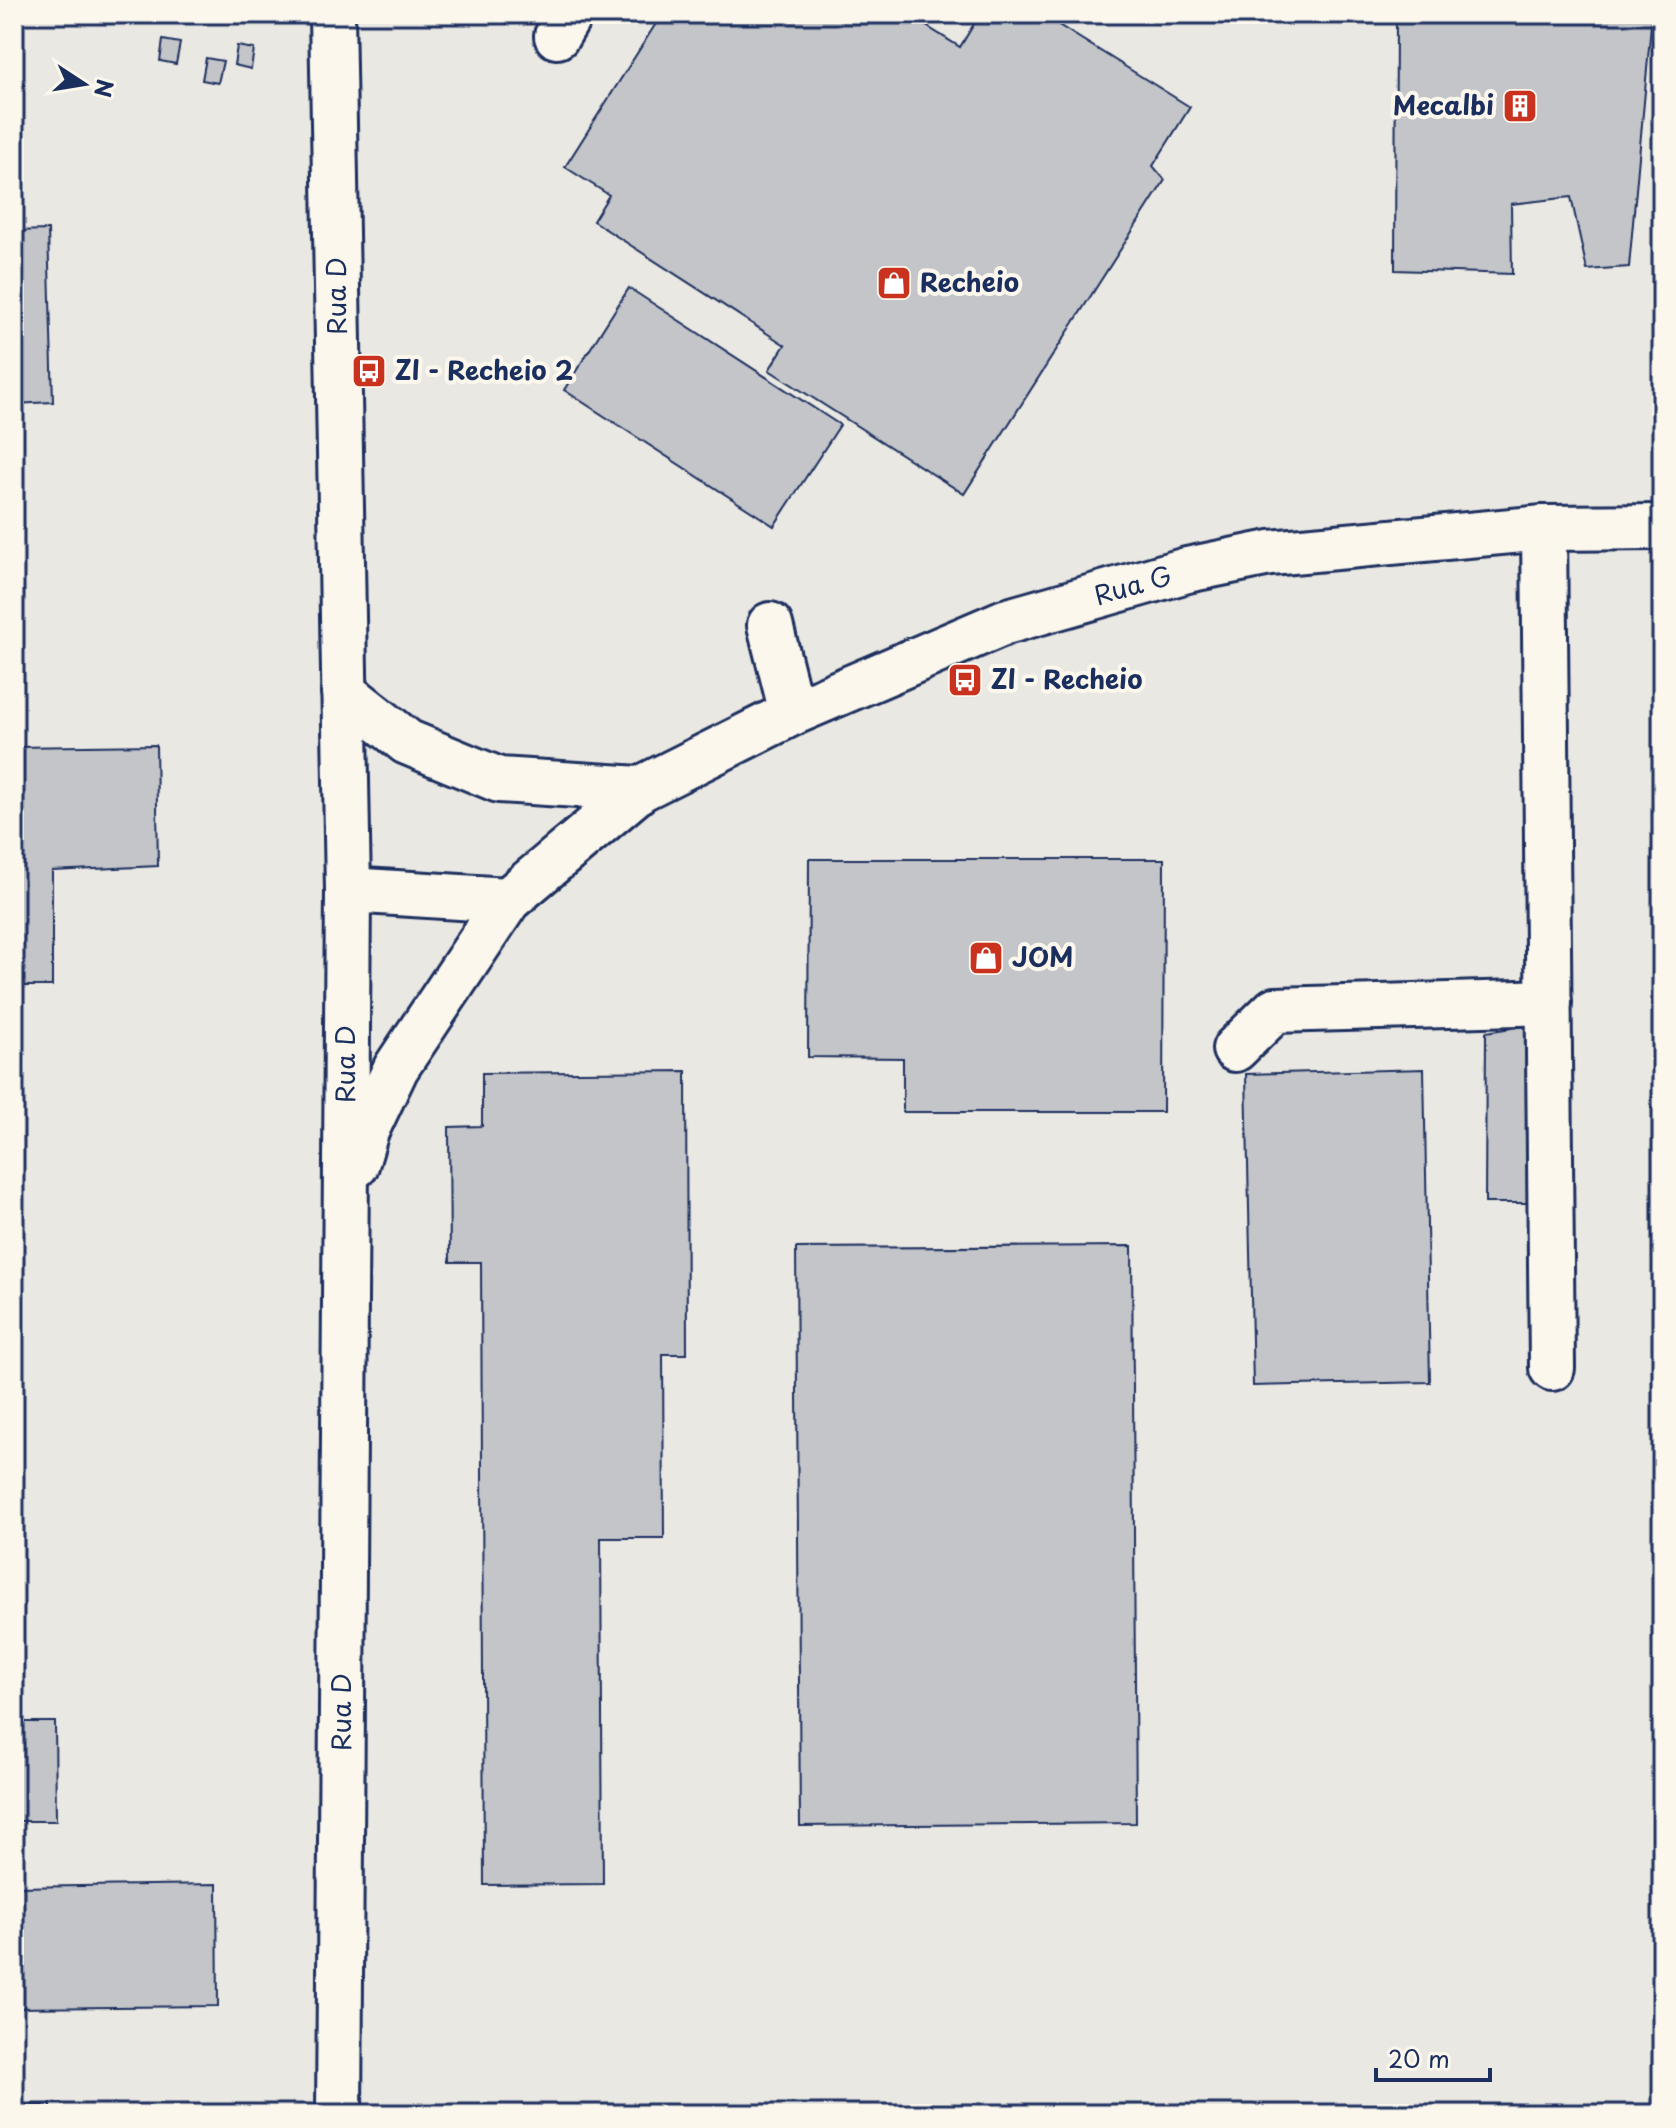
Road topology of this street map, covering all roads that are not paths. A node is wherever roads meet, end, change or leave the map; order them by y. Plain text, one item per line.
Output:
1 (332, 14) edge
2 (1662, 527) edge
3 (1544, 528) junction
4 (770, 625) dead end
5 (344, 692) junction
6 (792, 713) junction
7 (640, 789) junction
8 (348, 890) junction
9 (508, 900) junction
10 (1549, 1002) junction
11 (1235, 1049) dead end
12 (346, 1202) junction
13 (1552, 1368) dead end
14 (339, 2114) edge

1 - 5 street, Rua D
2 - 3 street, Rua G
3 - 6 street, Rua G
3 - 10 street
4 - 6 street
5 - 7 street
5 - 8 street, Rua D
6 - 7 street, Rua G
7 - 9 street, Rua G
8 - 9 street
8 - 12 street, Rua D
9 - 12 street, Rua G
10 - 11 street
10 - 13 street
12 - 14 street, Rua D

